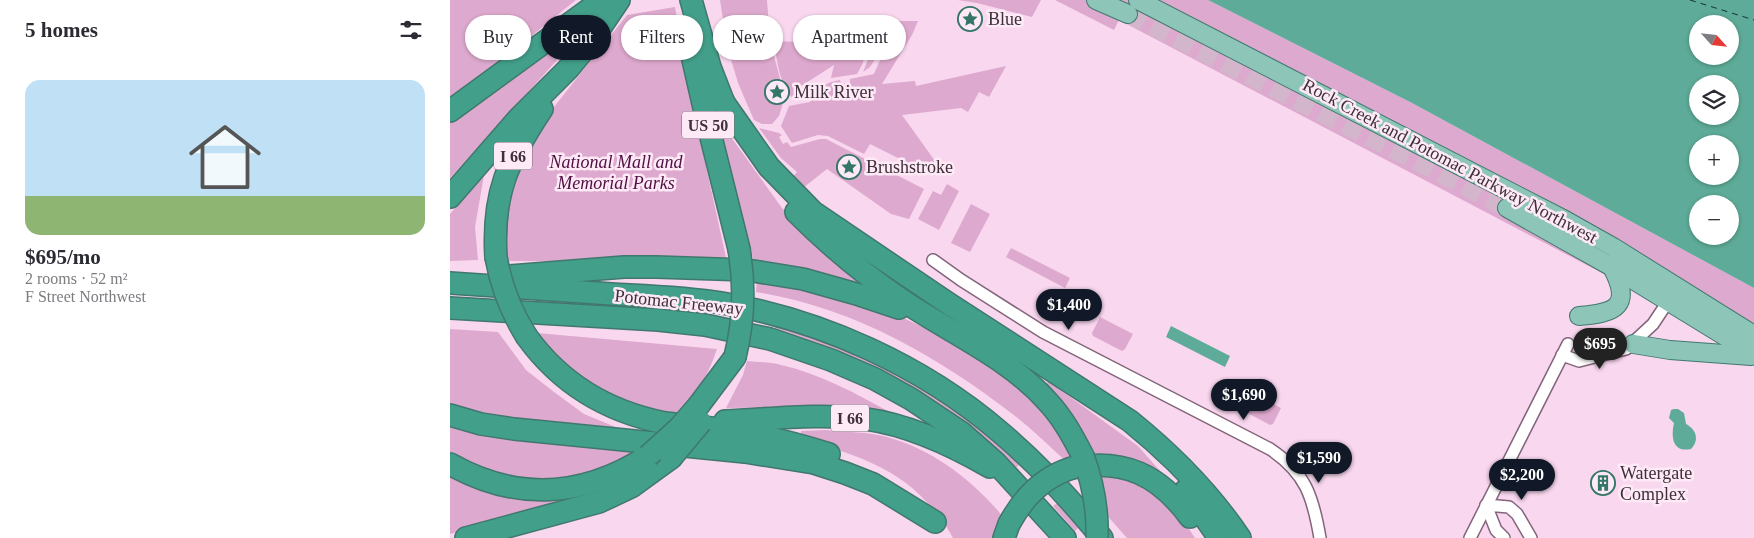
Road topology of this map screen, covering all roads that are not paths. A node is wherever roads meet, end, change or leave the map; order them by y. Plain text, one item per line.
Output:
1 (602, 0) edge
2 (619, 0) edge
3 (691, 0) edge
4 (1096, 0) edge
5 (1133, 7) edge
6 (568, 69) junction
7 (724, 103) junction
8 (450, 111) edge
9 (450, 197) edge
10 (1507, 208) tunnel mouth
11 (933, 260) dead end
12 (1612, 266) junction
13 (450, 282) edge
14 (1673, 294) junction
15 (450, 308) edge
16 (1578, 316) dead end
17 (938, 324) junction
18 (1754, 335) edge
19 (1568, 344) dead end
20 (1633, 344) junction
21 (1562, 355) junction
22 (1754, 355) edge
23 (1085, 393) junction
24 (705, 406) junction
25 (450, 415) edge
26 (668, 423) junction
27 (1078, 462) junction
28 (450, 464) edge
29 (1017, 486) junction
30 (1486, 505) junction
31 (940, 530) edge
32 (1007, 531) edge
33 (466, 538) edge
34 (1065, 538) edge
35 (1097, 538) edge
36 (1102, 538) edge
37 (1204, 538) edge
38 (1219, 538) edge
39 (1240, 538) edge
40 (1320, 538) edge
41 (1470, 538) edge
42 (1504, 538) edge
43 (1531, 538) edge

1 - 8 highway
2 - 6 highway, I 66
3 - 7 highway
3 - 24 highway, US 50, bridge
4 - 5 main road, Rock Creek and Potomac Parkway Northwest
5 - 14 main road, Rock Creek and Potomac Parkway Northwest
6 - 9 highway
6 - 26 highway, I 66, bridge
7 - 17 highway
7 - 23 highway
10 - 12 main road, Rock Creek and Potomac Parkway Northwest
11 - 40 street
12 - 14 main road, Rock Creek and Potomac Parkway Northwest
12 - 16 main road
13 - 17 highway
13 - 36 highway, Potomac Freeway
14 - 18 main road, Rock Creek and Potomac Parkway Northwest
14 - 20 street
14 - 22 main road, Rock Creek and Potomac Parkway Northwest
15 - 29 highway, Potomac Freeway
17 - 27 highway
19 - 21 street
20 - 21 street
20 - 22 main road
21 - 30 street
23 - 38 highway
23 - 39 highway
24 - 28 highway, bridge
24 - 33 highway, US 50, bridge
25 - 31 highway
26 - 29 highway, I 66
26 - 31 highway
27 - 32 highway, bridge
27 - 35 highway, bridge
27 - 37 highway
29 - 34 highway, Potomac Freeway / I 66
30 - 41 street
30 - 42 street
30 - 43 street

